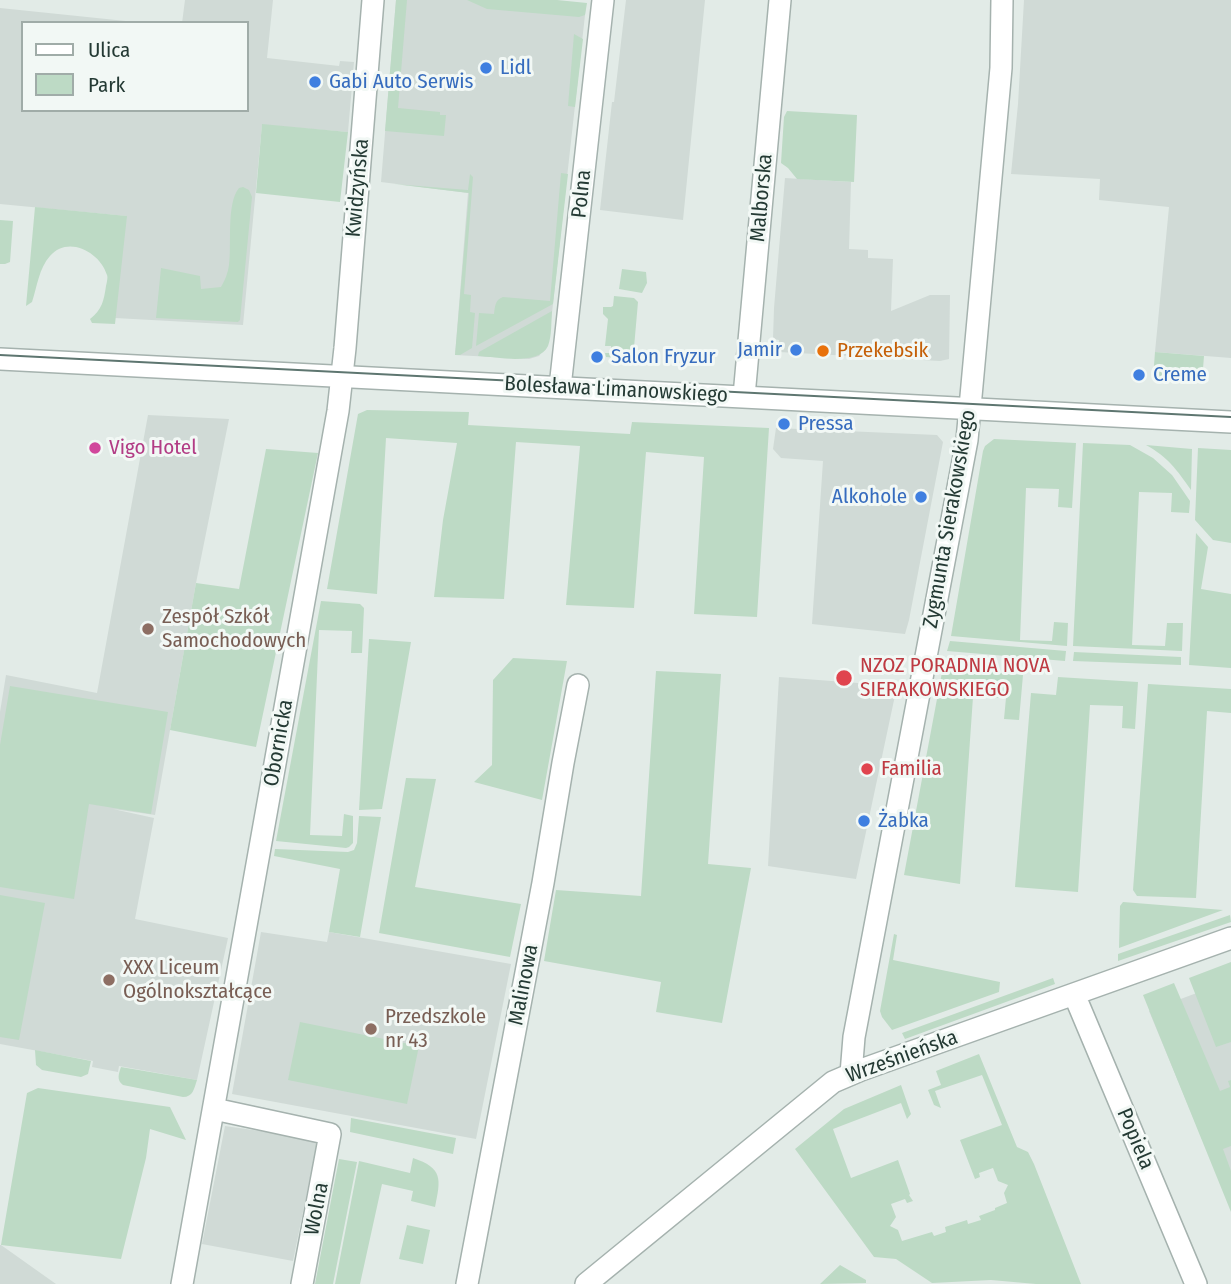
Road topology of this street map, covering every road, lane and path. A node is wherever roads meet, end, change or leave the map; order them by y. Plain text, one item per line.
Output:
1 (373, 0) edge
2 (603, 0) edge
3 (780, 0) edge
4 (1002, 0) edge
5 (0, 359) edge
6 (341, 377) junction
7 (560, 387) junction
8 (744, 396) junction
9 (970, 408) junction
10 (1231, 422) edge
11 (579, 685) dead end
12 (1231, 938) edge
13 (1074, 994) junction
14 (851, 1074) junction
15 (214, 1109) junction
16 (181, 1284) edge
17 (302, 1284) edge
18 (467, 1284) edge
19 (586, 1284) edge
20 (1196, 1284) edge

1 - 6 street, Kwidzyńska
2 - 7 street, Polna
3 - 8 street, Malborska
4 - 9 street, Zygmunta Sierakowskiego
5 - 6 street, Bolesława Limanowskiego
6 - 7 street, Bolesława Limanowskiego
6 - 15 street, Obornicka
7 - 8 street, Bolesława Limanowskiego
8 - 9 street, Bolesława Limanowskiego
9 - 10 street, Bolesława Limanowskiego
9 - 14 street, Zygmunta Sierakowskiego
11 - 18 street, Malinowa
12 - 13 street, Wrześnieńska
13 - 14 street, Wrześnieńska
13 - 20 street, Popiela
14 - 19 street, Wrześnieńska
15 - 16 street, Obornicka
15 - 17 street, Wolna

